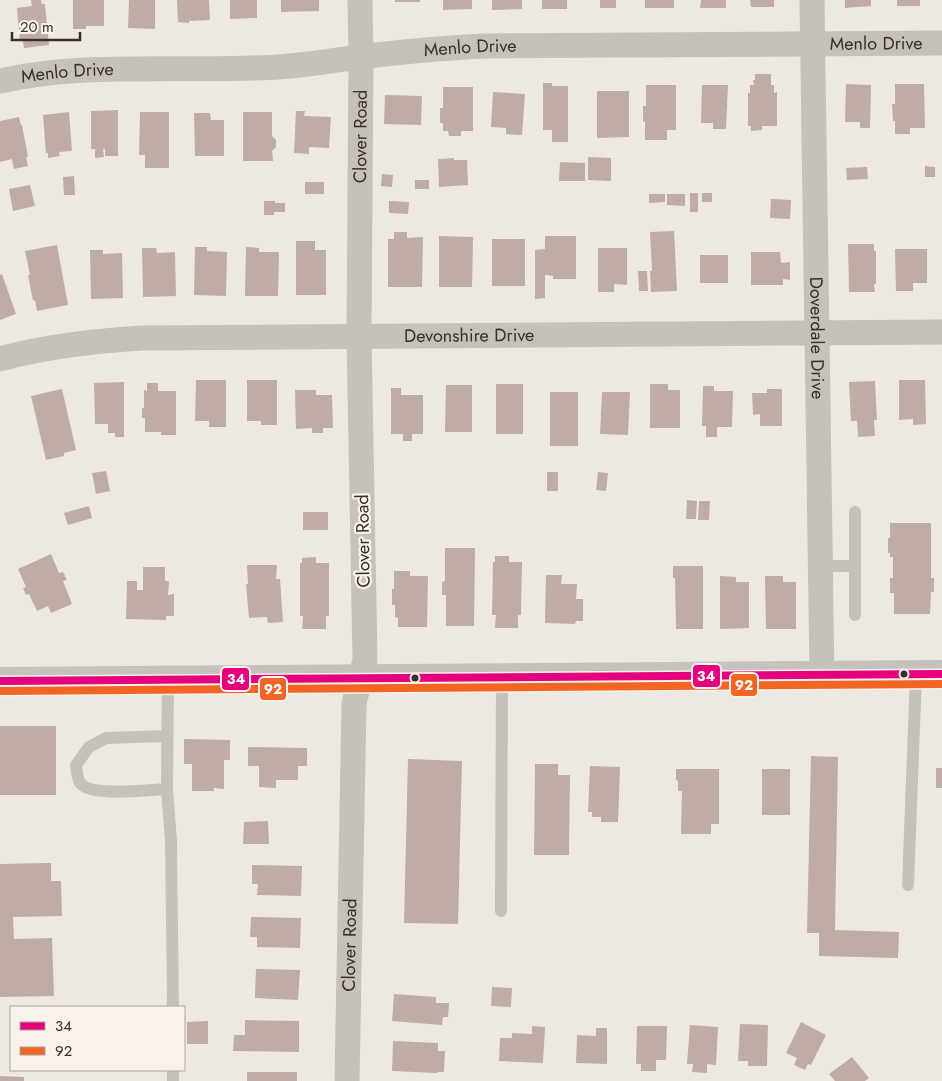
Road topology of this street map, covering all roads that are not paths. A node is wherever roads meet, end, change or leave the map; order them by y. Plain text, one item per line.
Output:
1 (360, 0) edge
2 (812, 0) edge
3 (942, 43) edge
4 (812, 44) junction
5 (360, 57) junction
6 (0, 81) edge
7 (942, 332) edge
8 (817, 334) junction
9 (359, 336) junction
10 (0, 358) edge
11 (855, 512) dead end
12 (820, 566) junction
13 (855, 566) junction
14 (855, 615) dead end
15 (929, 674) edge
16 (822, 675) junction
17 (502, 678) junction
18 (359, 679) junction
19 (168, 680) junction
20 (0, 681) edge
21 (167, 736) junction
22 (167, 789) junction
23 (908, 885) dead end
24 (501, 911) dead end
25 (172, 1006) edge
26 (348, 1081) edge

1 - 5 street, Clover Road
2 - 4 street, Doverdale Drive
3 - 4 street, Menlo Drive
4 - 5 street, Menlo Drive
4 - 8 street, Doverdale Drive
5 - 6 street, Menlo Drive
5 - 9 street, Clover Road
7 - 8 street, Devonshire Drive
8 - 9 street, Devonshire Drive
8 - 12 street, Doverdale Drive
9 - 10 street, Devonshire Drive
9 - 18 street, Clover Road
11 - 13 lane
12 - 13 lane
12 - 16 street, Doverdale Drive
13 - 14 lane
15 - 16 street
15 - 23 lane
16 - 17 street
17 - 18 street
17 - 24 lane
18 - 19 street
18 - 26 street, Clover Road
19 - 20 street
19 - 21 lane
21 - 22 lane
21 - 22 lane
22 - 25 lane

